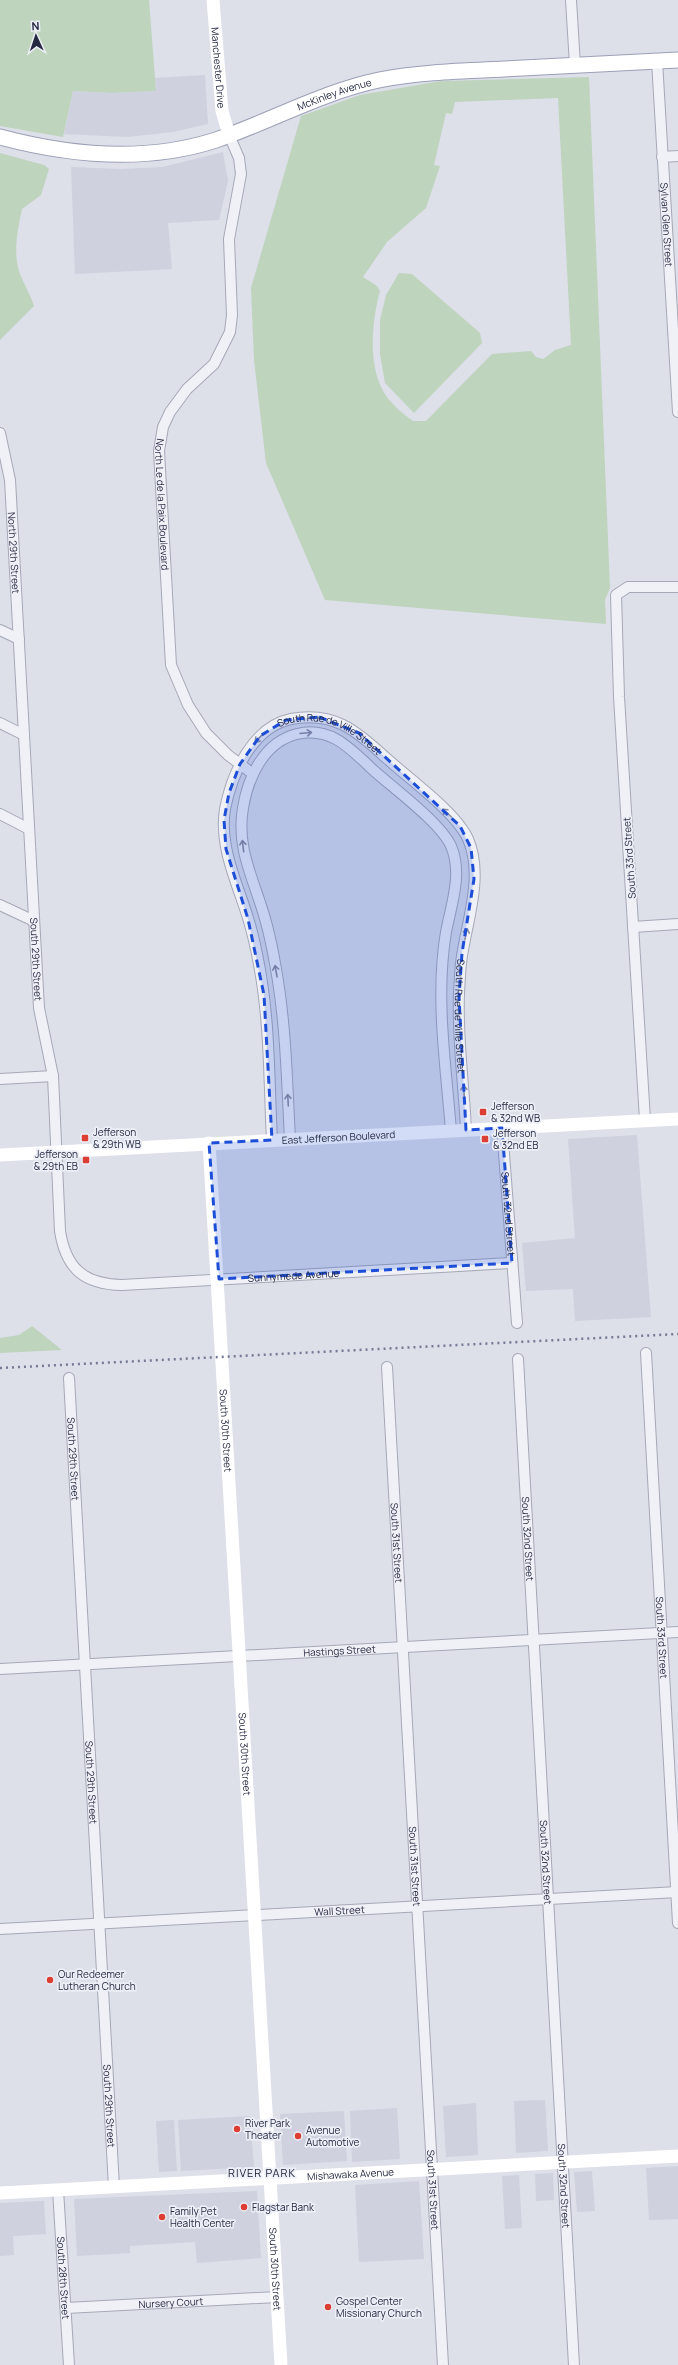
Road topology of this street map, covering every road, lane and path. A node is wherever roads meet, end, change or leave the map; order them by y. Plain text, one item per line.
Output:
1 (213, 0) edge
2 (571, 0) edge
3 (678, 60) edge
4 (657, 62) junction
5 (574, 66) junction
6 (229, 134) junction
7 (0, 138) edge
8 (678, 156) edge
9 (662, 157) junction
10 (678, 412) edge
11 (0, 433) edge
12 (0, 498) edge
13 (11, 498) junction
14 (678, 587) edge
15 (0, 630) edge
16 (19, 639) junction
17 (0, 723) edge
18 (24, 735) junction
19 (240, 764) junction
20 (253, 774) junction
21 (0, 814) edge
22 (29, 829) junction
23 (0, 905) edge
24 (34, 922) junction
25 (678, 924) edge
26 (633, 927) junction
27 (53, 1076) junction
28 (0, 1079) edge
29 (678, 1119) edge
30 (644, 1120) junction
31 (502, 1128) junction
32 (466, 1130) junction
33 (451, 1131) junction
34 (290, 1139) junction
35 (272, 1140) junction
36 (209, 1143) junction
37 (58, 1152) junction
38 (0, 1155) edge
39 (512, 1263) junction
40 (78, 1272) joint
41 (218, 1280) junction
42 (517, 1323) dead end
43 (646, 1353) dead end
44 (518, 1359) dead end
45 (387, 1367) dead end
46 (69, 1378) dead end
47 (678, 1632) edge
48 (662, 1633) junction
49 (534, 1640) junction
50 (403, 1648) junction
51 (240, 1656) junction
52 (86, 1664) junction
53 (0, 1669) edge
54 (677, 1892) edge
55 (549, 1899) junction
56 (417, 1906) junction
57 (255, 1915) junction
58 (100, 1923) junction
59 (678, 1923) edge
60 (0, 1929) edge
61 (678, 2156) edge
62 (563, 2162) junction
63 (432, 2170) junction
64 (270, 2178) junction
65 (114, 2187) junction
66 (58, 2190) junction
67 (0, 2193) edge
68 (277, 2297) junction
69 (66, 2308) junction
70 (69, 2365) edge
71 (281, 2365) edge
72 (443, 2365) edge
73 (574, 2365) edge

1 - 6 street, Manchester Drive
2 - 5 street
3 - 4 main road, McKinley Avenue
4 - 5 main road, McKinley Avenue
4 - 9 street, Sylvan Glen Street
5 - 6 main road, McKinley Avenue
6 - 7 main road, McKinley Avenue
6 - 19 street, North Le de la Paix Boulevard
8 - 9 street
9 - 10 street, Sylvan Glen Street
11 - 13 street, North 29th Street
12 - 13 street
13 - 16 street, North 29th Street
14 - 26 street, South 33rd Street
15 - 16 street
16 - 18 street, South 29th Street
17 - 18 street
18 - 22 street, South 29th Street
19 - 20 street, North Le de la Paix Boulevard
32 -> 19 street, South Rue de Ville Street
19 - 35 street, South Rue de Ville Street
20 -> 33 street, South Rue de Ville Street
34 -> 20 street, South Rue de Ville Street
21 - 22 street
22 - 24 street, South 29th Street
23 - 24 street
24 - 27 street, South 29th Street
25 - 26 street
26 - 30 street, South 33rd Street
27 - 28 street
27 - 37 street, South 29th Street
29 - 30 street, East Jefferson Boulevard
30 - 31 street, East Jefferson Boulevard
31 - 32 street, East Jefferson Boulevard
31 - 39 street, South 32nd Street
32 - 33 street, East Jefferson Boulevard
33 - 34 street, East Jefferson Boulevard
34 - 35 street, East Jefferson Boulevard
35 - 36 street, East Jefferson Boulevard
36 - 37 street, East Jefferson Boulevard
36 - 41 street, South 30th Street
37 - 38 street, East Jefferson Boulevard
37 - 40 street, South 29th Street
39 - 41 street, Sunnymede Avenue
39 - 42 street, South 32nd Street
40 - 41 street, Sunnymede Avenue
41 - 51 street, South 30th Street
43 - 48 street, South 33rd Street
44 - 49 street, South 32nd Street
45 - 50 street, South 31st Street
46 - 52 street, South 29th Street
47 - 48 street, Hastings Street
48 - 49 street, Hastings Street
48 - 54 street, South 33rd Street
49 - 50 street, Hastings Street
49 - 55 street, South 32nd Street
50 - 51 street, Hastings Street
50 - 56 street, South 31st Street
51 - 52 street, Hastings Street
51 - 57 street, South 30th Street
52 - 53 street, Hastings Street
52 - 58 street, South 29th Street
54 - 55 street, Wall Street
54 - 59 street, South 33rd Street
55 - 56 street, Wall Street
55 - 62 street, South 32nd Street
56 - 57 street, Wall Street
56 - 63 street, South 31st Street
57 - 58 street, Wall Street
57 - 64 street, South 30th Street
58 - 60 street, Wall Street
58 - 65 street, South 29th Street
61 - 62 street, Mishawaka Avenue
62 - 63 street, Mishawaka Avenue
62 - 73 street, South 32nd Street
63 - 64 street, Mishawaka Avenue
63 - 72 street, South 31st Street
64 - 65 street, Mishawaka Avenue
64 - 68 street, South 30th Street
65 - 66 street, Mishawaka Avenue
66 - 67 street, Mishawaka Avenue
66 - 69 street, South 28th Street
68 - 69 street, Nursery Court
68 - 71 street, South 30th Street
69 - 70 street, South 28th Street

